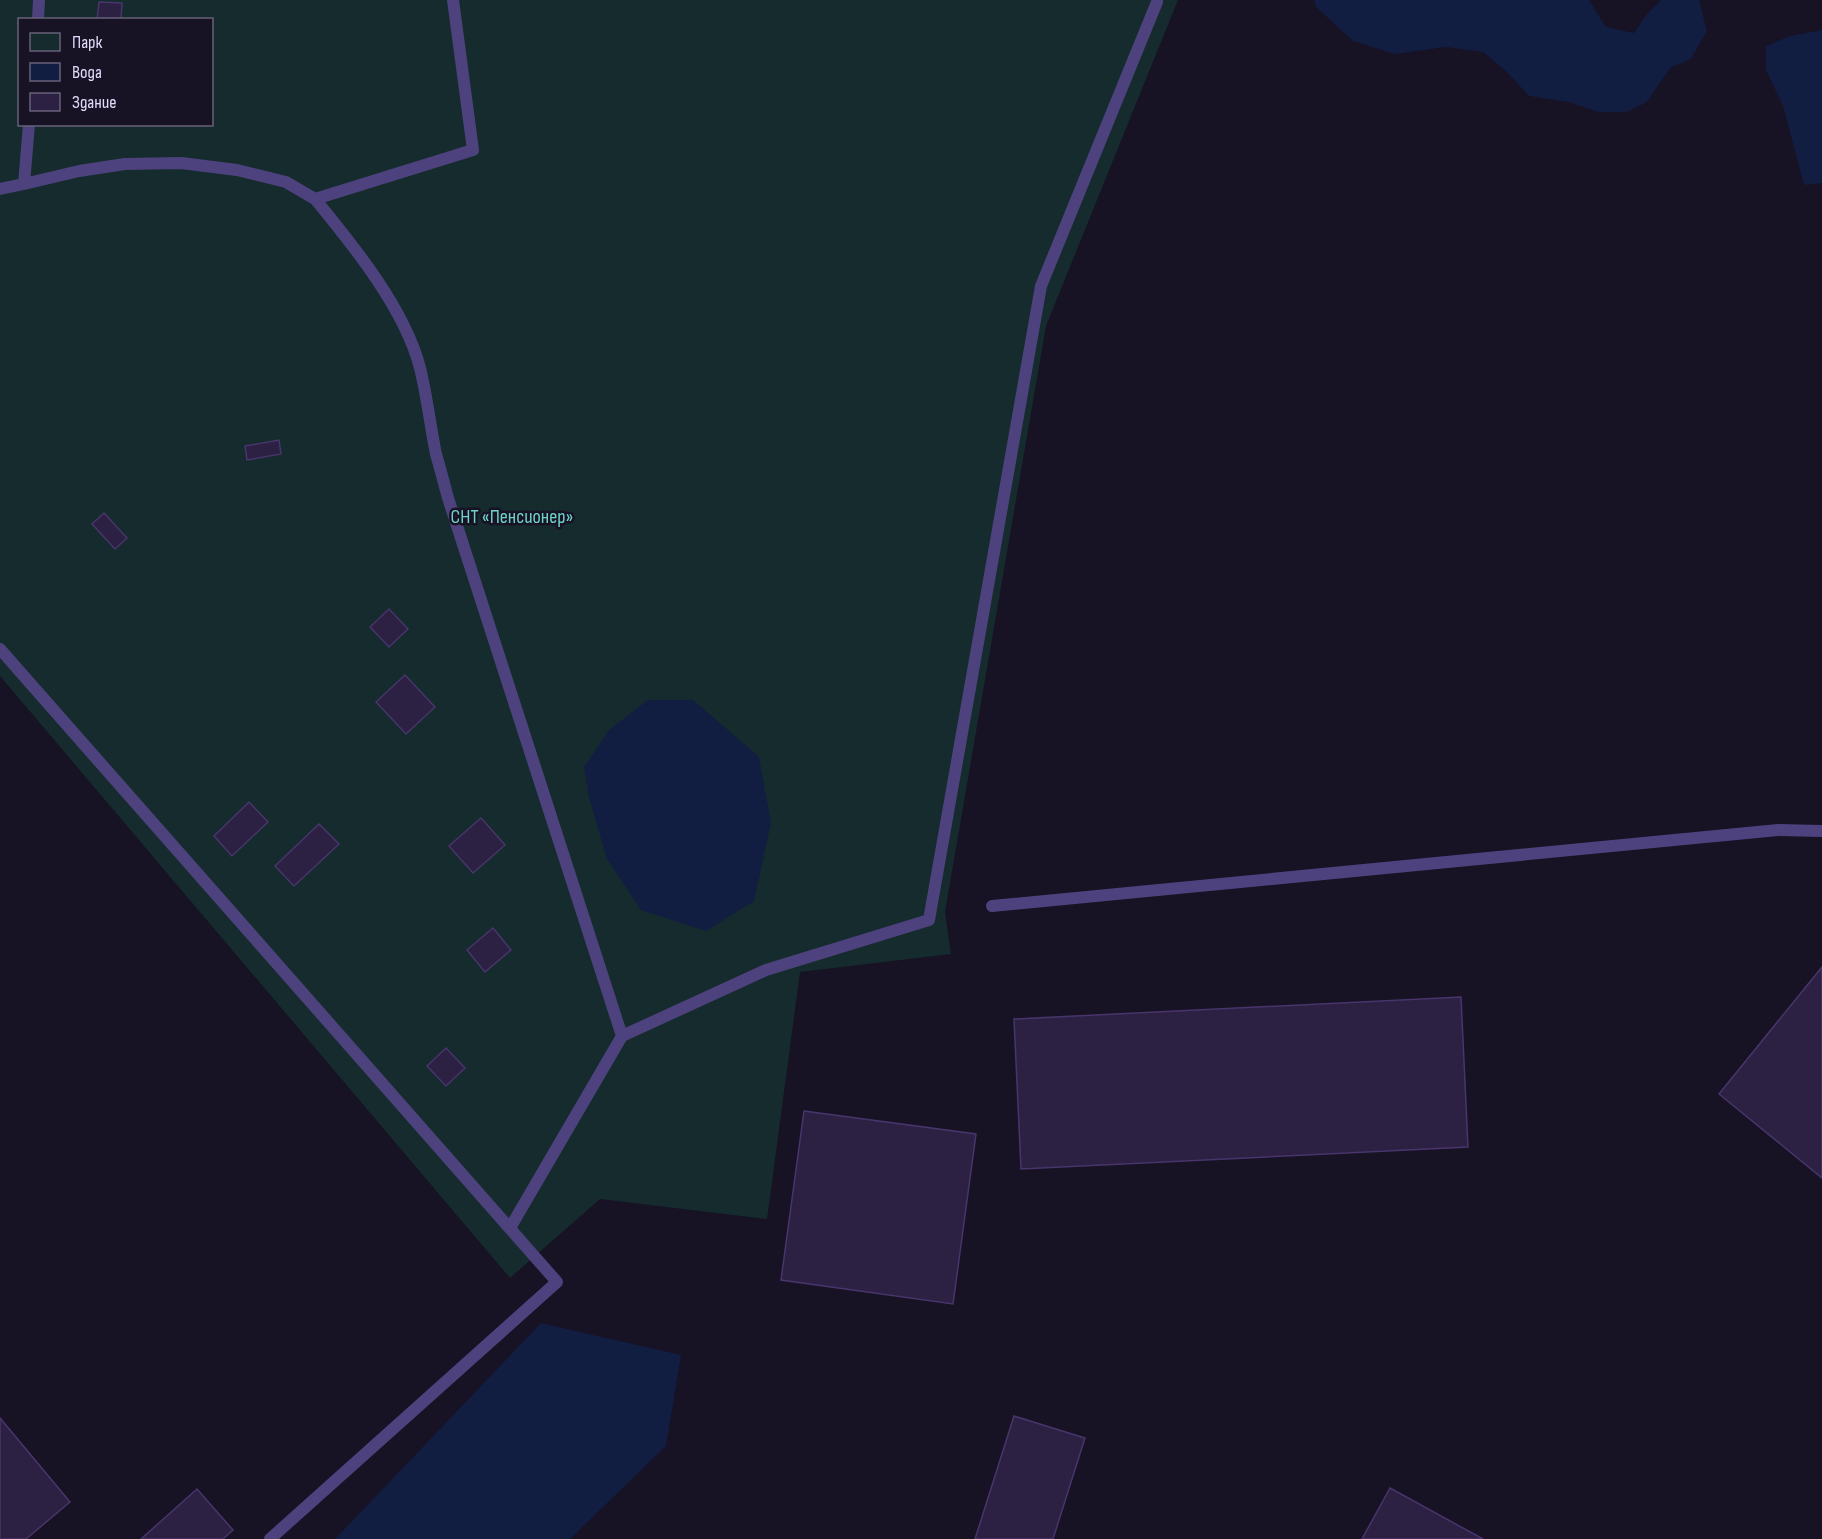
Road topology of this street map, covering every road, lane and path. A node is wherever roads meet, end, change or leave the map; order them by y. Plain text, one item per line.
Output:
1 (39, 0) edge
2 (453, 0) edge
3 (1157, 2) dead end
4 (38, 18) edge
5 (29, 126) edge
6 (24, 184) junction
7 (0, 189) edge
8 (315, 199) junction
9 (0, 650) edge
10 (1822, 831) edge
11 (992, 906) dead end
12 (622, 1036) junction
13 (510, 1228) junction
14 (270, 1539) edge

1 - 4 lane
2 - 8 lane
3 - 12 lane
5 - 6 lane
6 - 7 lane
6 - 8 lane
8 - 12 lane
9 - 13 lane
10 - 11 lane
12 - 13 lane
13 - 14 lane

